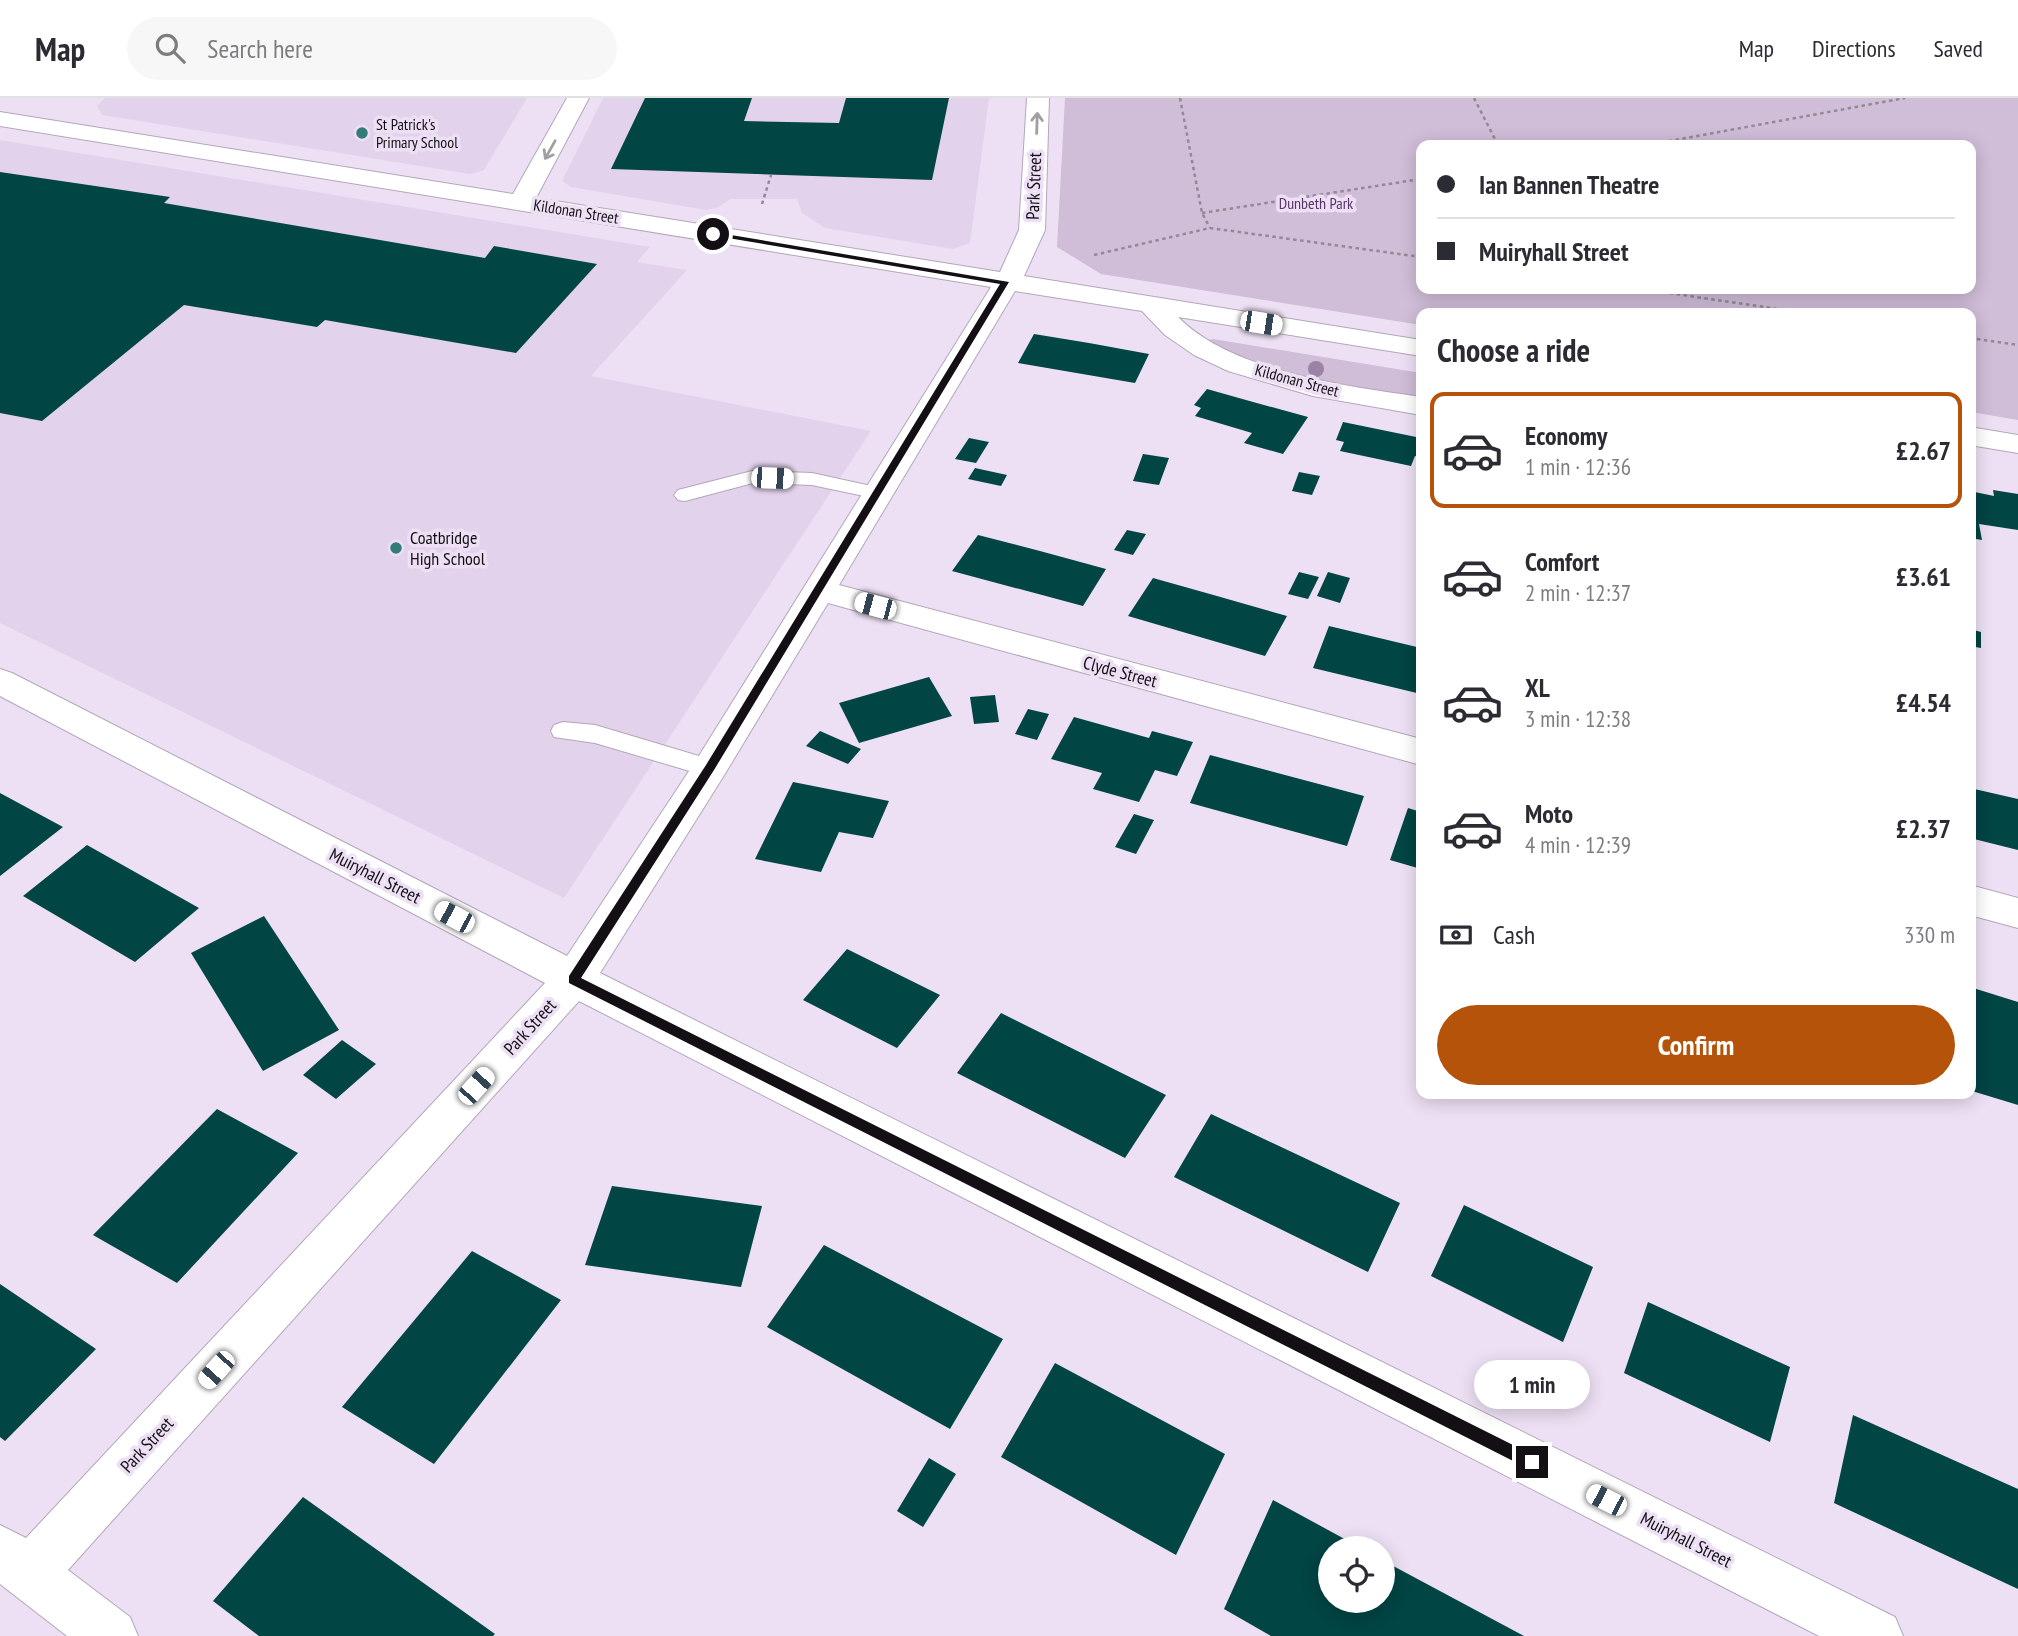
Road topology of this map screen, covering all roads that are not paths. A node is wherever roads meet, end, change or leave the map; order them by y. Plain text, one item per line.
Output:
1 (578, 98) edge
2 (1038, 98) edge
3 (60, 107) dead end
4 (0, 119) edge
5 (41, 126) junction
6 (521, 202) junction
7 (1005, 282) junction
8 (1151, 305) junction
9 (1416, 347) edge
10 (1416, 405) edge
11 (1976, 437) edge
12 (2018, 444) edge
13 (878, 493) junction
14 (685, 495) dead end
15 (819, 590) junction
16 (0, 681) edge
17 (563, 731) dead end
18 (1416, 751) edge
19 (710, 768) junction
20 (1976, 902) edge
21 (2018, 913) edge
22 (573, 979) junction
23 (15, 1561) edge
24 (111, 1636) edge
25 (1876, 1636) edge

1 -> 6 street
7 -> 2 street, Park Street
3 - 5 street
4 - 5 street, Kildonan Street
5 - 6 street, Kildonan Street
6 - 7 street, Kildonan Street
7 - 8 street, Kildonan Street
7 - 13 street, Park Street
8 - 9 street, Kildonan Street
8 - 10 street, Kildonan Street
11 - 12 street
13 - 14 lane
13 - 15 street, Park Street
15 - 18 street, Clyde Street
15 - 19 street, Park Street
16 - 22 street, Muiryhall Street
17 - 19 lane
19 - 22 street, Park Street
20 - 21 street
22 - 23 street, Park Street
22 - 25 street, Muiryhall Street
23 - 24 street

